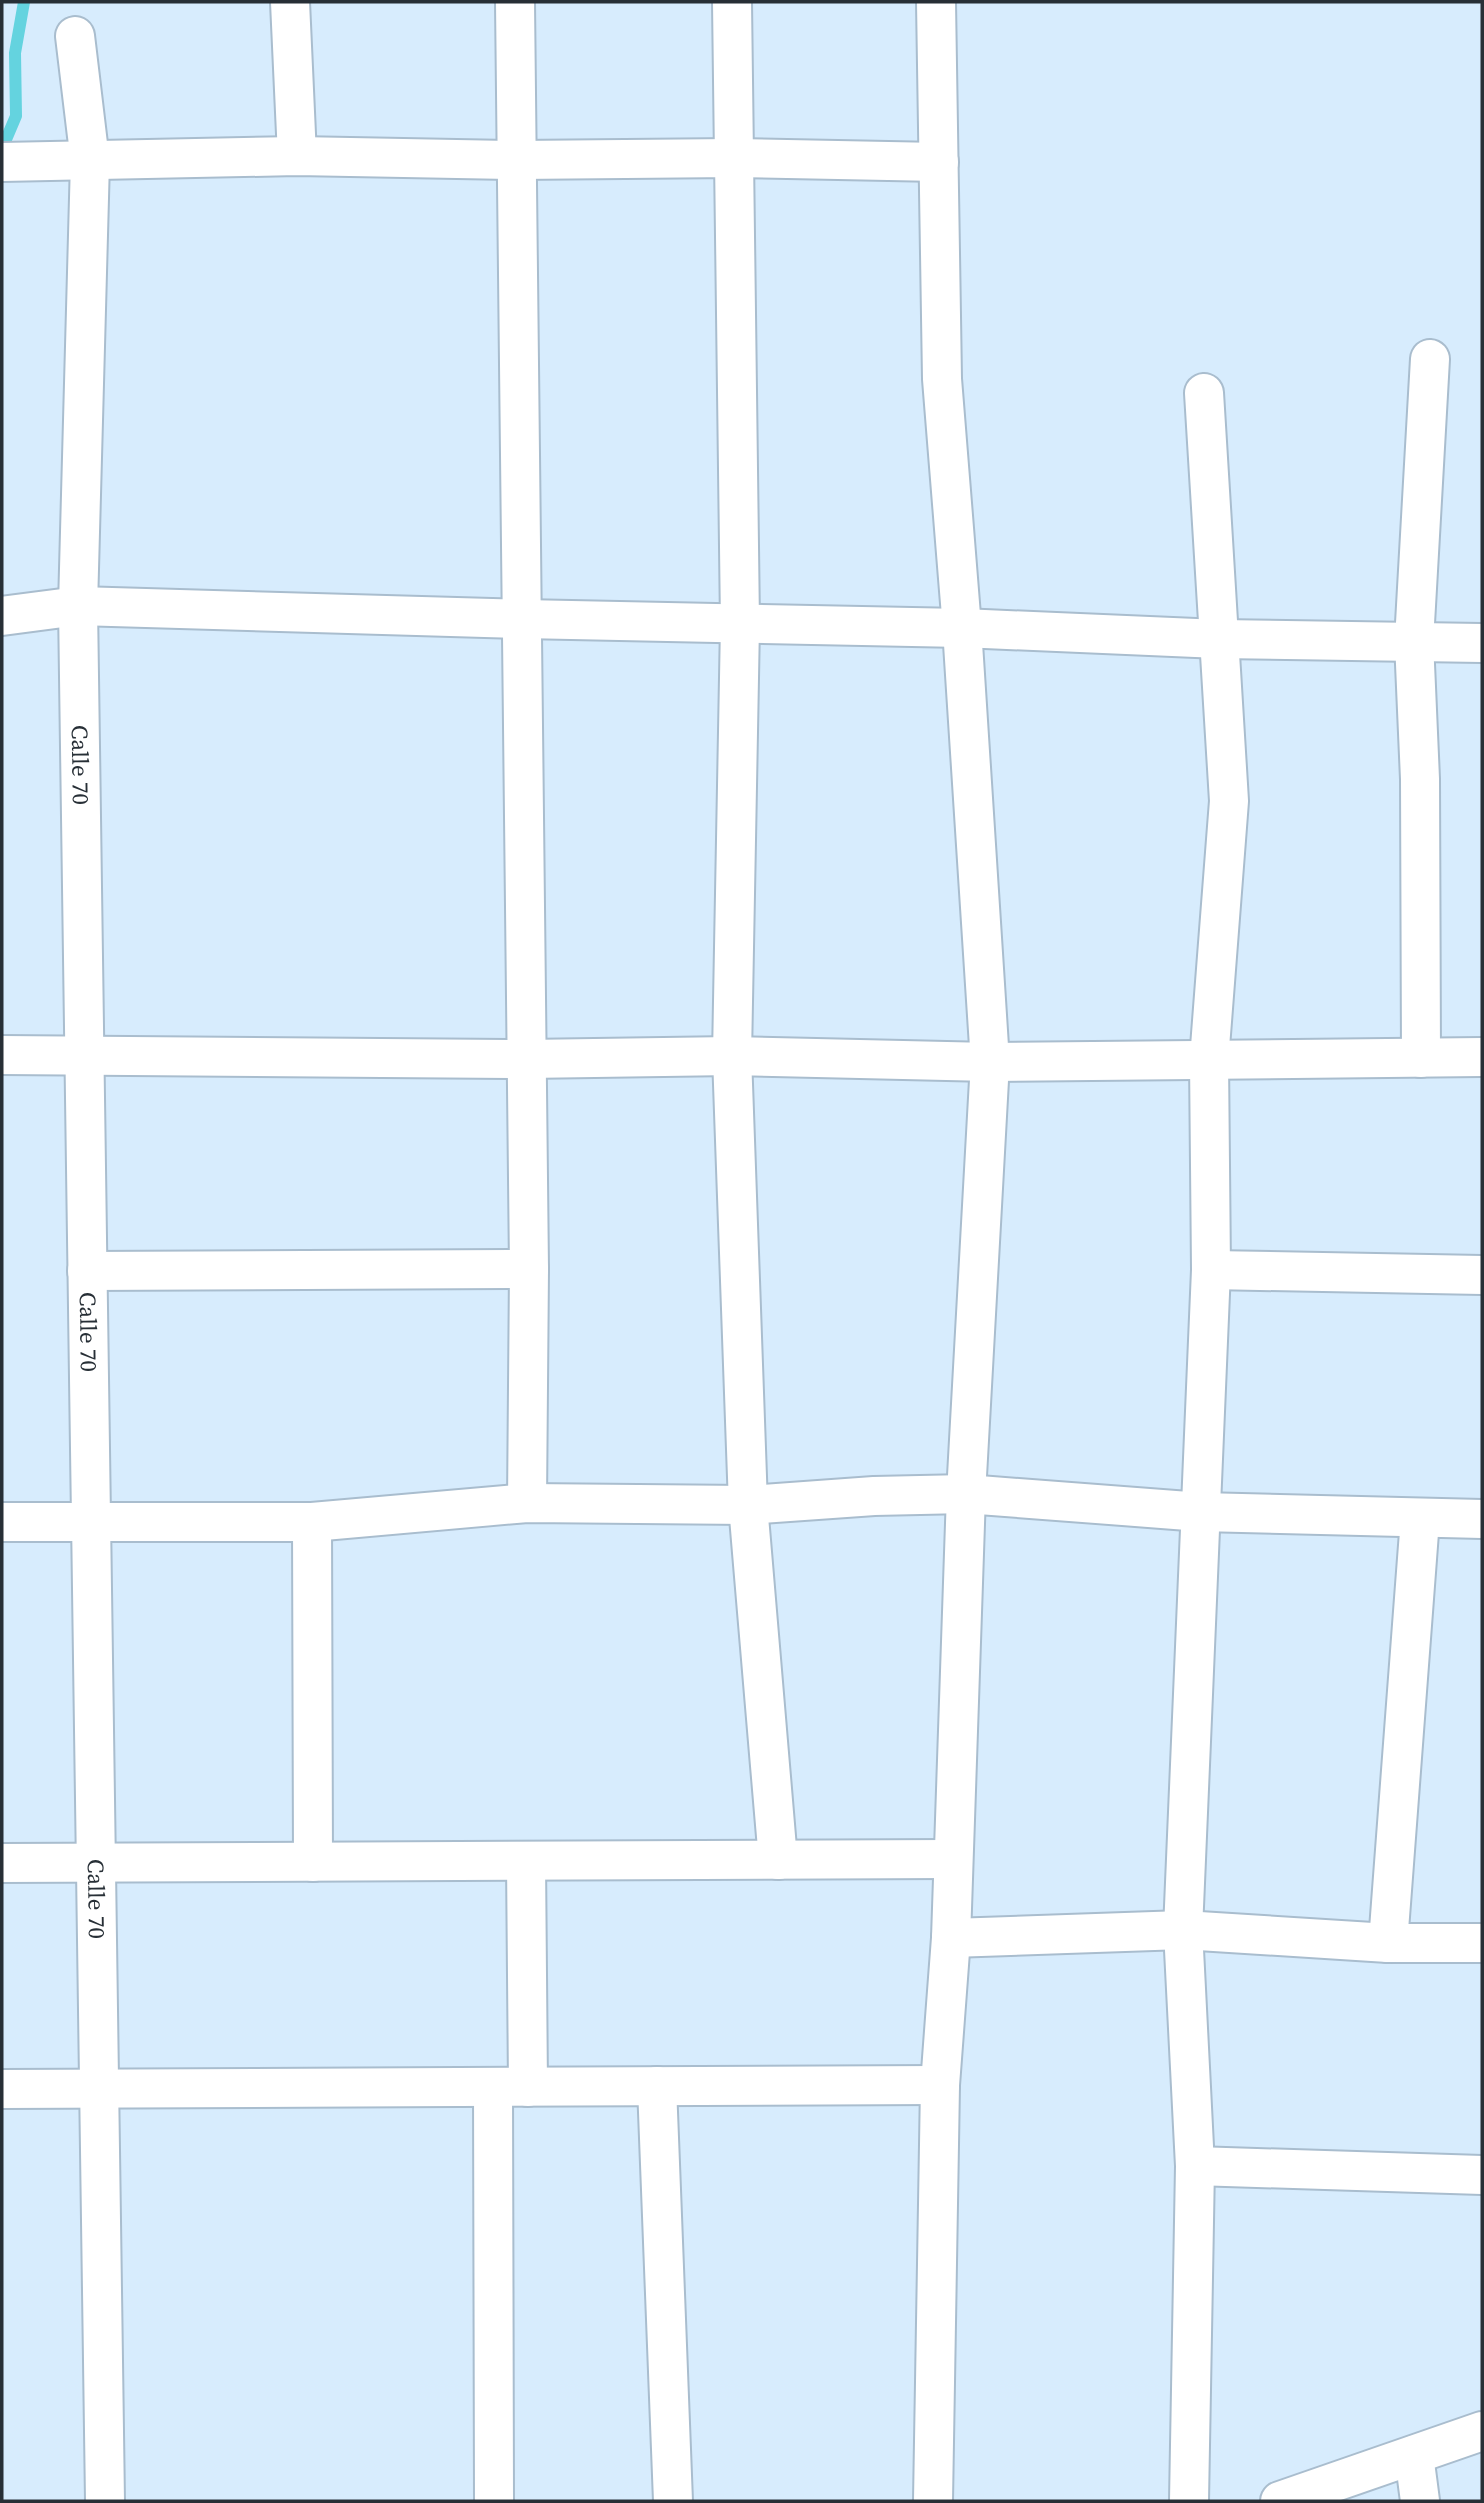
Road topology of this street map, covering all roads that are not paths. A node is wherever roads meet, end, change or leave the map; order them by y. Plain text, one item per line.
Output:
1 (290, 2) edge
2 (515, 2) edge
3 (732, 2) edge
4 (936, 2) edge
5 (75, 36) dead end
6 (298, 156) junction
7 (734, 158) junction
8 (90, 160) junction
9 (516, 160) junction
10 (8, 162) edge
11 (939, 162) junction
12 (1430, 359) dead end
13 (1204, 393) dead end
14 (78, 606) junction
15 (2, 616) edge
16 (523, 619) junction
17 (740, 624) junction
18 (962, 628) junction
19 (1219, 639) junction
20 (1414, 641) junction
21 (1482, 643) edge
22 (2, 1055) edge
23 (85, 1056) junction
24 (732, 1056) junction
25 (1482, 1057) edge
26 (1421, 1058) junction
27 (526, 1059) junction
28 (1209, 1060) junction
29 (990, 1062) junction
30 (528, 1269) junction
31 (1211, 1270) junction
32 (87, 1271) junction
33 (1482, 1275) edge
34 (966, 1494) junction
35 (527, 1503) junction
36 (748, 1505) junction
37 (1201, 1512) junction
38 (1482, 1518) edge
39 (1420, 1519) junction
40 (2, 1522) edge
41 (91, 1522) junction
42 (312, 1522) junction
43 (952, 1858) junction
44 (778, 1860) junction
45 (526, 1861) junction
46 (2, 1863) edge
47 (97, 1863) junction
48 (313, 1863) junction
49 (1183, 1930) junction
50 (951, 1938) junction
51 (1388, 1943) junction
52 (1482, 1943) edge
53 (940, 2085) junction
54 (657, 2086) junction
55 (510, 2087) junction
56 (100, 2088) junction
57 (2, 2089) edge
58 (1195, 2166) junction
59 (1482, 2175) edge
60 (1482, 2431) edge
61 (1415, 2455) junction
62 (105, 2501) edge
63 (494, 2501) edge
64 (673, 2501) edge
65 (933, 2501) edge
66 (1189, 2501) edge
67 (1280, 2501) edge
68 (1420, 2501) edge

1 - 6 street
2 - 9 street
3 - 7 street
4 - 11 street
5 - 8 street, Calle 70
6 - 8 street
6 - 9 street
7 - 9 street
7 - 11 street
7 - 17 street
8 - 10 street
8 - 14 street, Calle 70
9 - 16 street
11 - 18 street
12 - 20 street
13 - 19 street
14 - 15 street
14 - 16 street
14 - 23 street, Calle 70
16 - 17 street
16 - 27 street
17 - 18 street
17 - 24 street
18 - 19 street
18 - 29 street
19 - 20 street
19 - 28 street
20 - 21 street
20 - 26 street
22 - 23 street
23 - 27 street
23 - 32 street, Calle 70
24 - 27 street
24 - 29 street
24 - 36 street
25 - 26 street
26 - 28 street
27 - 30 street
28 - 29 street
28 - 31 street
29 - 34 street
30 - 32 street
30 - 35 street
31 - 33 street
31 - 37 street
32 - 41 street, Calle 70
34 - 36 street
34 - 37 street
34 - 43 street
35 - 36 street
35 - 42 street
36 - 44 street
37 - 39 street
37 - 49 street
38 - 39 street
39 - 51 street
40 - 41 street
41 - 42 street
41 - 47 street, Calle 70
42 - 48 street
43 - 44 street
43 - 50 street
44 - 45 street
45 - 48 street
45 - 55 street
46 - 47 street
47 - 48 street
47 - 56 street, Calle 70
49 - 50 street
49 - 51 street
49 - 58 street
50 - 53 street
51 - 52 street
53 - 54 street
53 - 65 street
54 - 55 street
54 - 64 street
55 - 56 street
55 - 63 street
56 - 57 street
56 - 62 street, Calle 70
58 - 59 street
58 - 66 street
60 - 61 street
61 - 67 street
61 - 68 street

